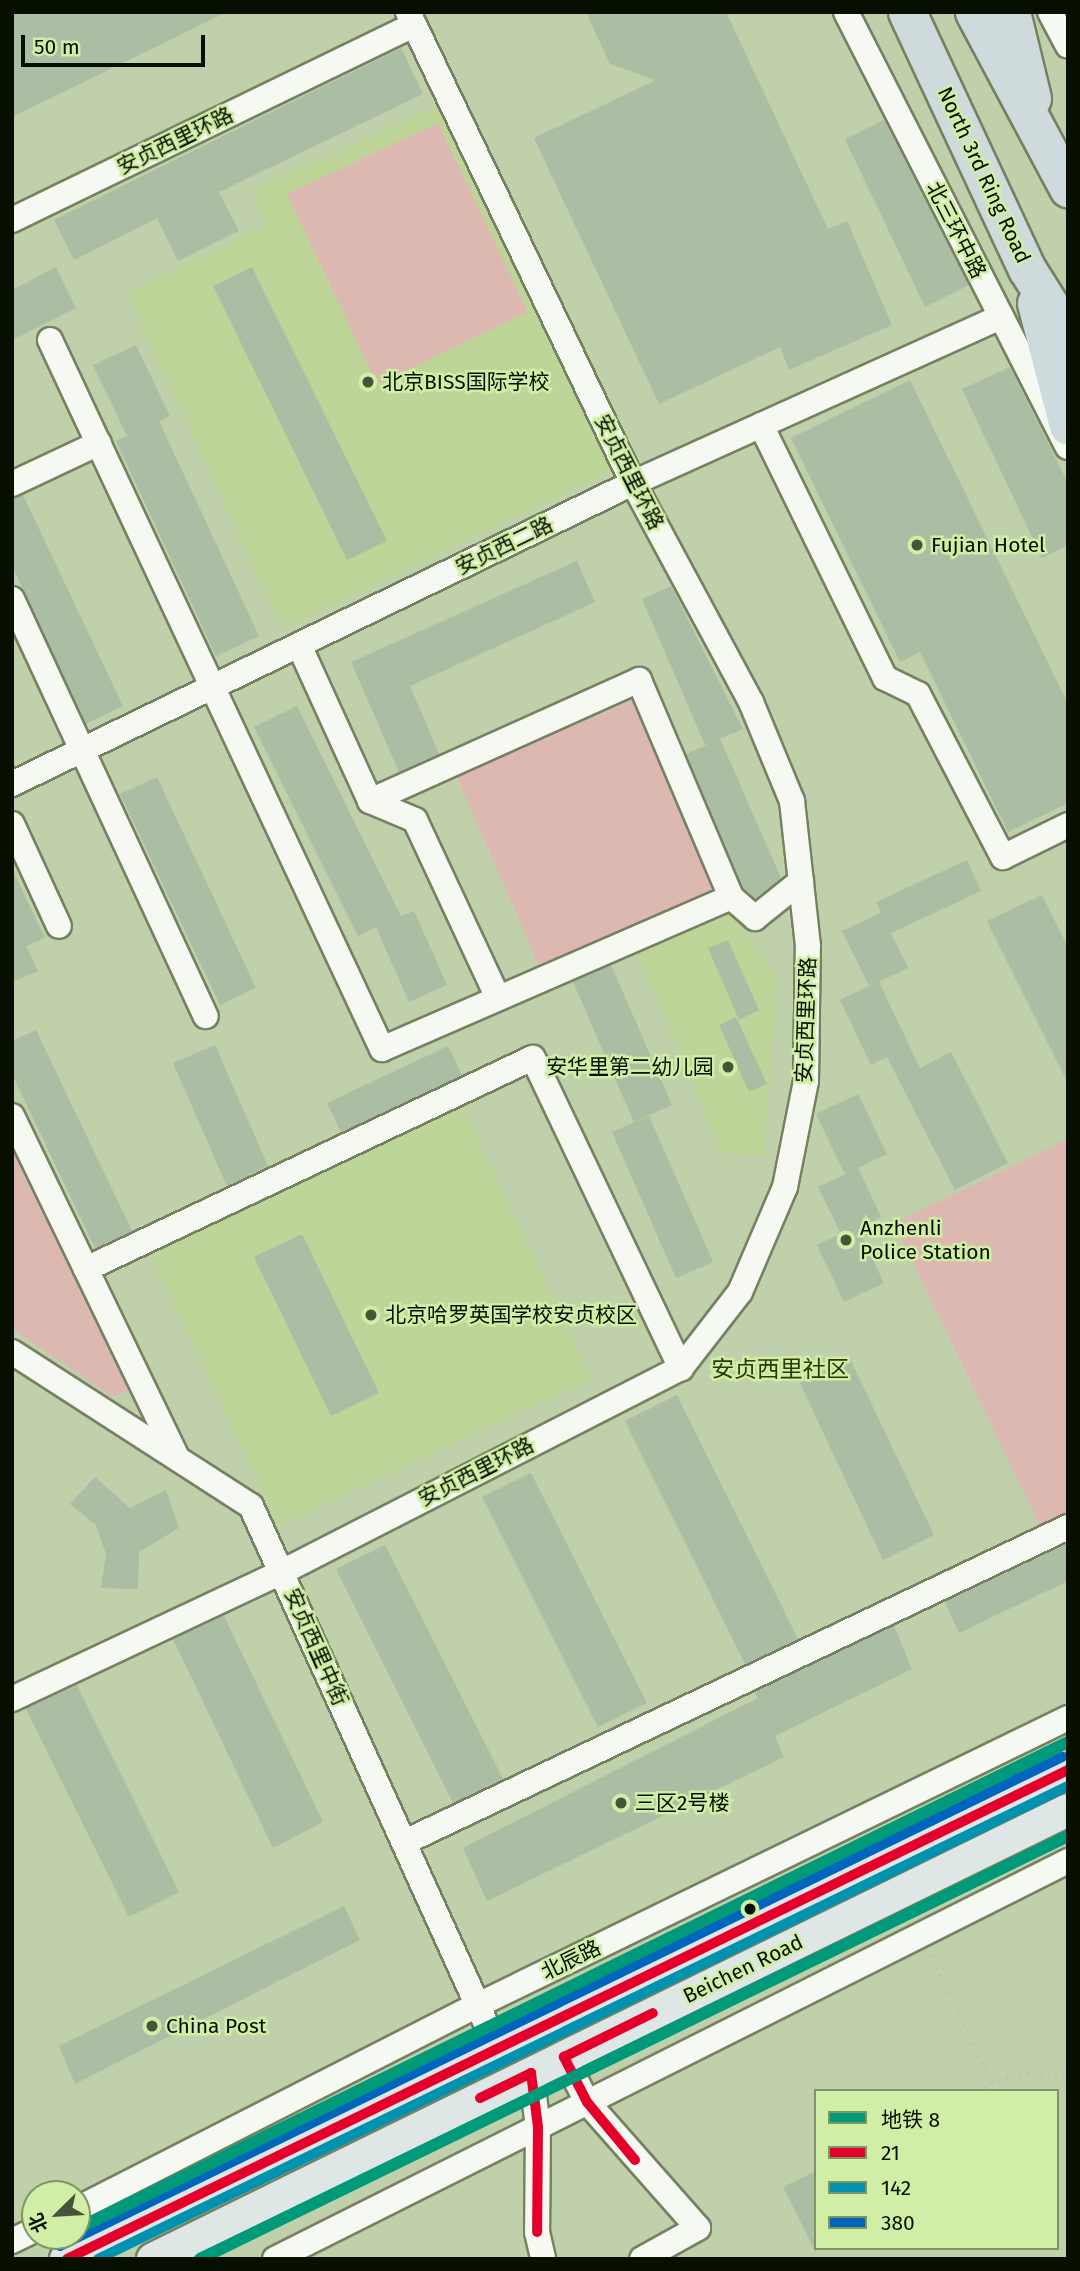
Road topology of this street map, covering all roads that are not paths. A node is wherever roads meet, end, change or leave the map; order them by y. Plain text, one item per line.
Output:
1 (846, 12) edge
2 (907, 12) edge
3 (974, 12) edge
4 (1011, 12) edge
5 (1050, 12) edge
6 (411, 19) edge
7 (1068, 46) edge
8 (1041, 132) junction
9 (1068, 188) edge
10 (12, 220) edge
11 (1027, 268) junction
12 (1001, 317) junction
13 (1068, 334) edge
14 (50, 340) dead end
15 (761, 425) junction
16 (1068, 426) edge
17 (99, 443) junction
18 (1068, 447) edge
19 (633, 483) junction
20 (12, 484) edge
21 (12, 599) edge
22 (299, 645) junction
23 (12, 784) edge
24 (370, 801) junction
25 (12, 824) edge
26 (1068, 825) edge
27 (801, 881) junction
28 (731, 897) junction
29 (59, 926) dead end
30 (498, 999) junction
31 (206, 1016) dead end
32 (12, 1116) edge
33 (86, 1269) junction
34 (12, 1352) edge
35 (681, 1368) junction
36 (177, 1459) junction
37 (1068, 1527) edge
38 (282, 1572) junction
39 (12, 1699) edge
40 (1068, 1718) edge
41 (1068, 1770) edge
42 (1068, 1810) edge
43 (405, 1842) junction
44 (1068, 1861) edge
45 (478, 2005) junction
46 (497, 2048) junction
47 (564, 2057) junction
48 (531, 2073) junction
49 (587, 2102) junction
50 (538, 2127) junction
51 (91, 2201) edge
52 (12, 2247) edge
53 (18, 2259) edge
54 (66, 2259) edge
55 (153, 2259) edge
56 (275, 2259) edge
57 (543, 2259) edge
58 (642, 2259) edge

1 - 12 street, 北三环中路
2 - 11 highway, North 3rd Ring Road
3 - 8 highway
4 - 8 highway
5 - 7 street
6 - 10 street, 安贞西里环路
6 - 19 street, 安贞西里环路
8 - 9 highway
11 - 13 highway, North 3rd Ring Road
11 - 16 highway
12 - 15 street, 安贞西二路
12 - 18 street, 北三环中路
14 - 17 street
15 - 19 street, 安贞西二路
15 - 26 street
17 - 20 street
17 - 30 street
19 - 22 street, 安贞西二路
19 - 27 street, 安贞西里环路
21 - 31 street
22 - 23 street, 安贞西二路
22 - 24 street
24 - 28 street
24 - 30 street
25 - 29 street
27 - 28 street
27 - 35 street, 安贞西里环路
28 - 30 street
32 - 33 street
33 - 35 street
33 - 36 street
34 - 36 street, 安贞西里中街
35 - 38 street, 安贞西里环路
36 - 38 street, 安贞西里中街
37 - 43 street
38 - 39 street, 安贞西里环路
38 - 43 street, 安贞西里中街
40 - 45 street, 北辰路
41 - 46 main road
42 - 47 main road, Beichen Road
43 - 45 street, 安贞西里中街
44 - 49 street
45 - 46 street, 安贞西里中街
45 - 51 street, 北辰路
46 - 54 main road
47 - 48 main road, Beichen Road
47 - 49 street
48 - 50 street
48 - 55 main road, Beichen Road
49 - 50 street
49 - 58 street
50 - 56 street
50 - 57 street
52 - 53 street

